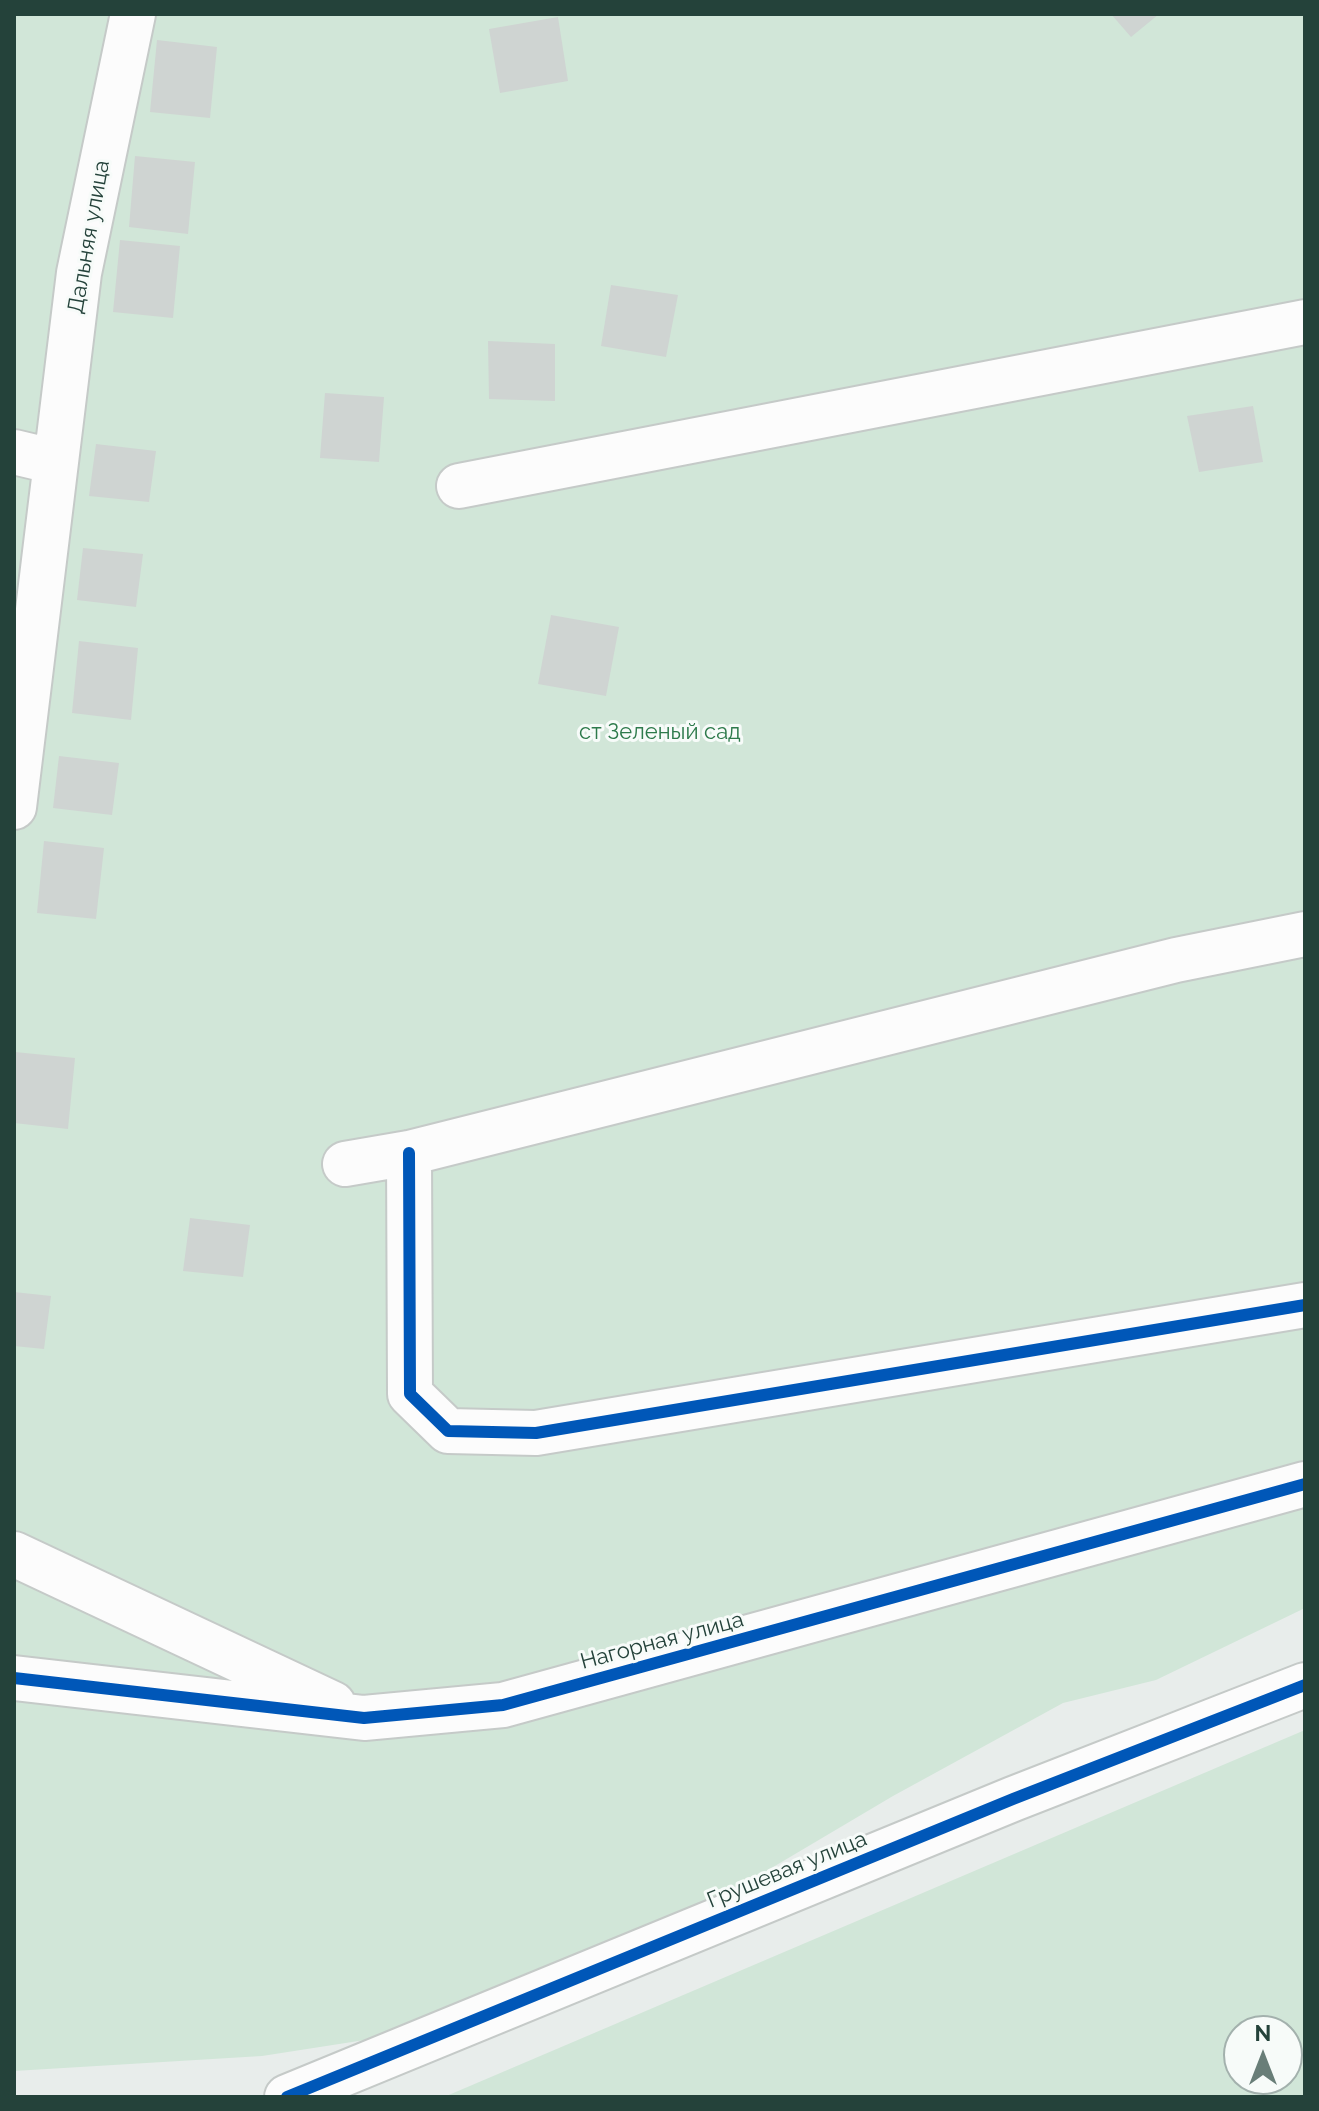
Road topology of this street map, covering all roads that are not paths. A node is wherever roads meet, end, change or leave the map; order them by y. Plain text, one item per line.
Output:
1 (133, 14) edge
2 (1305, 322) edge
3 (14, 452) edge
4 (56, 462) junction
5 (459, 486) dead end
6 (14, 807) edge
7 (1305, 934) edge
8 (409, 1153) junction
9 (345, 1164) dead end
10 (1305, 1305) edge
11 (1305, 1484) edge
12 (14, 1554) edge
13 (14, 1678) edge
14 (1305, 1685) edge
15 (364, 1718) junction
16 (287, 2097) edge

1 - 4 street, Дальняя улица
2 - 5 street
3 - 4 street
4 - 6 street, Дальняя улица
7 - 8 street
8 - 9 street
8 - 10 street
11 - 15 street, Нагорная улица
12 - 15 street
13 - 15 street, Нагорная улица
14 - 16 street, Грушевая улица

